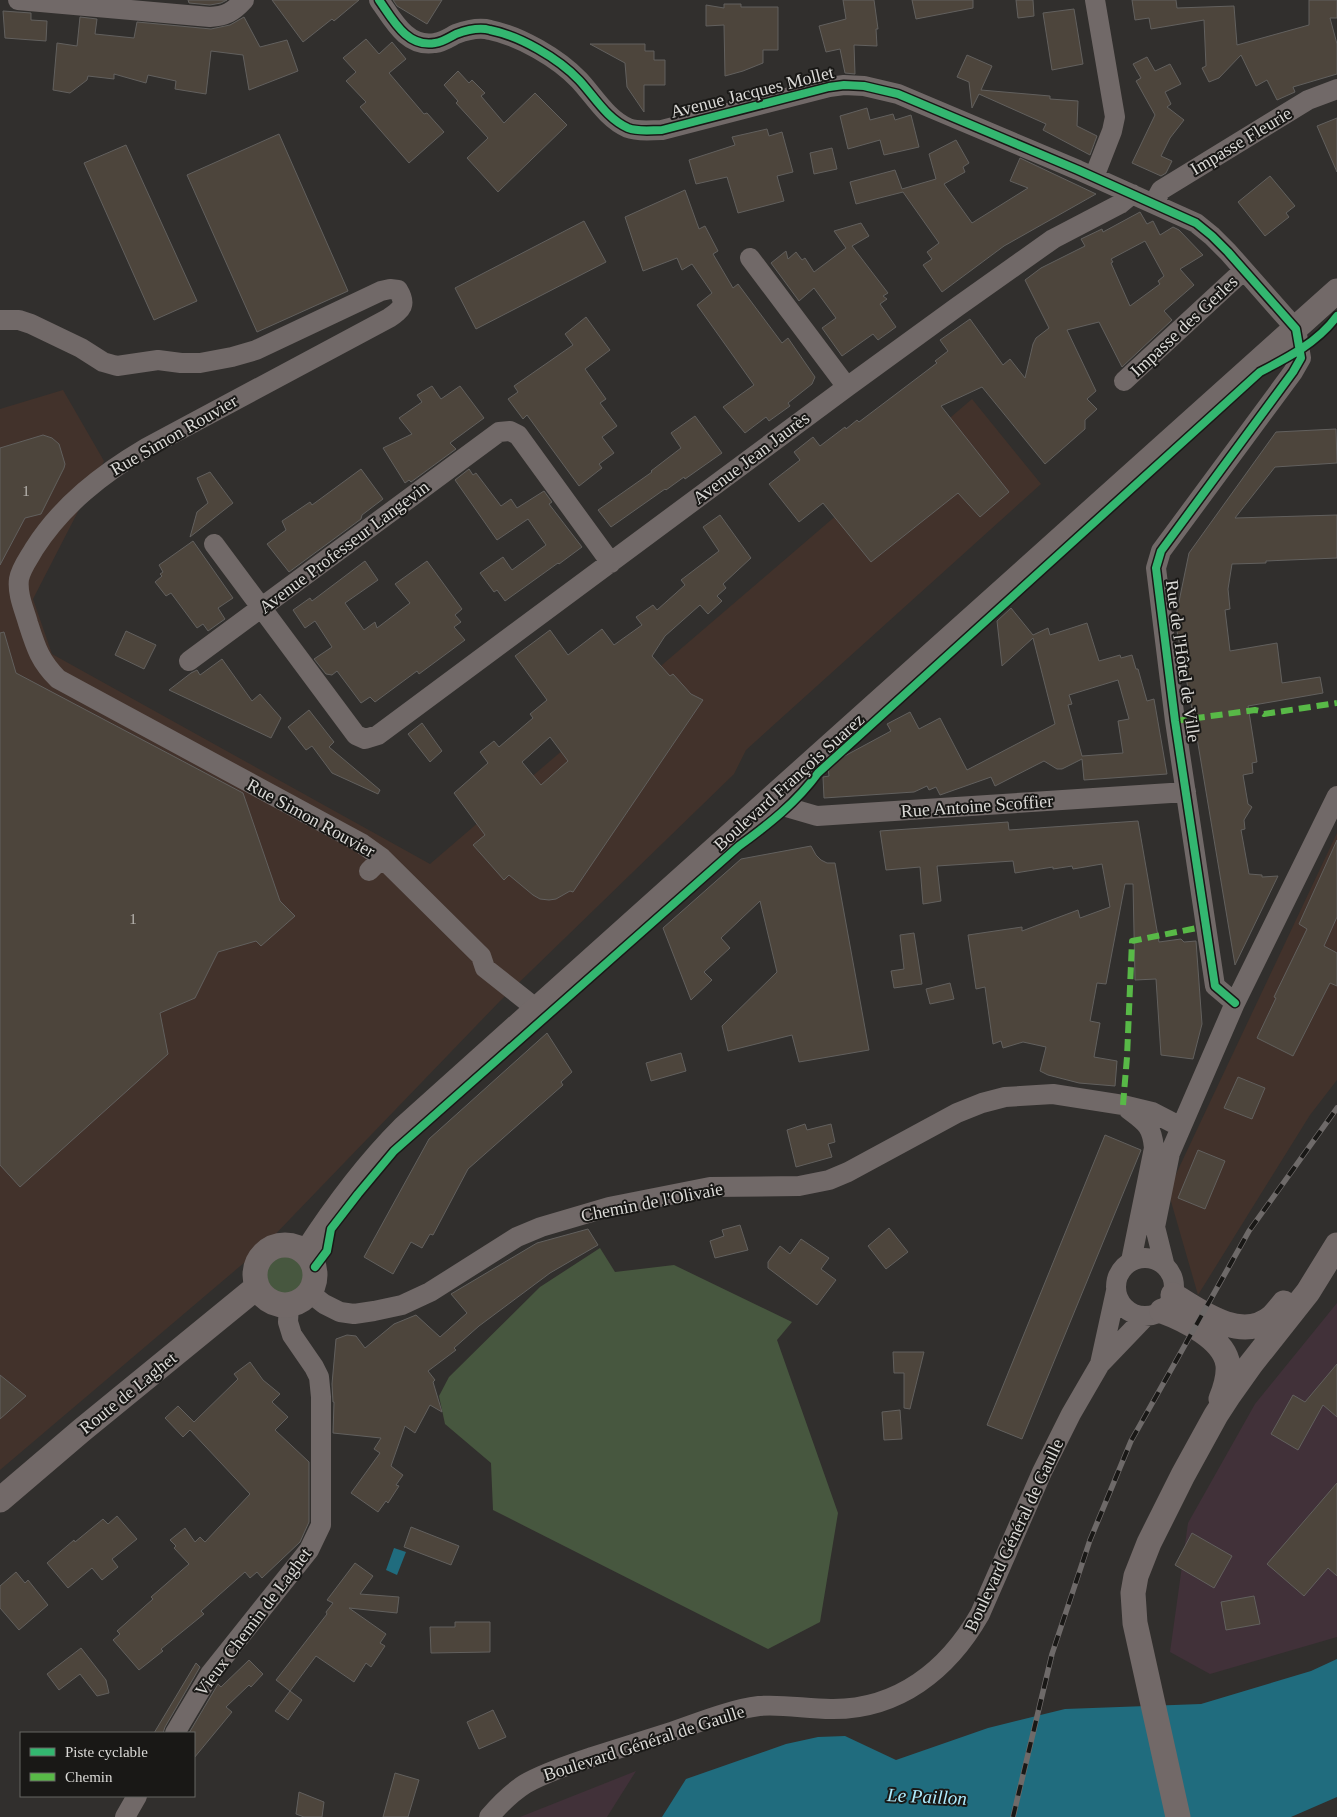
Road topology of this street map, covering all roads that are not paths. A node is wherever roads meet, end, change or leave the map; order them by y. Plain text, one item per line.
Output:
1 (18, 0) edge
2 (244, 0) edge
3 (379, 0) edge
4 (1096, 0) edge
5 (1337, 89) edge
6 (1094, 177) junction
7 (1132, 194) junction
8 (1154, 203) junction
9 (750, 258) dead end
10 (1244, 270) junction
11 (1337, 291) edge
12 (0, 320) edge
13 (1296, 328) junction
14 (1124, 381) dead end
15 (847, 387) junction
16 (214, 544) dead end
17 (611, 563) junction
18 (261, 609) junction
19 (189, 661) dead end
20 (1186, 792) junction
21 (1337, 796) edge
22 (772, 797) junction
23 (1235, 1003) junction
24 (538, 1010) junction
25 (1123, 1105) junction
26 (1181, 1127) junction
27 (1334, 1248) edge
28 (306, 1253) junction
29 (1131, 1261) junction
30 (1164, 1264) junction
31 (257, 1287) junction
32 (1116, 1291) junction
33 (300, 1299) junction
34 (1168, 1308) junction
35 (1223, 1334) junction
36 (1100, 1364) junction
37 (1216, 1415) junction
38 (0, 1500) edge
39 (176, 1732) edge
40 (136, 1797) edge
41 (124, 1817) edge
42 (489, 1817) edge
43 (1178, 1817) edge

1 - 2 street
3 - 6 street, Avenue Jacques Mollet
4 - 6 street
5 - 8 street, Impasse Fleurie
6 - 7 street, Avenue Jacques Mollet
7 - 8 street, Avenue Jacques Mollet
7 - 15 street, Avenue Jean Jaurès
8 - 10 street, Avenue Jacques Mollet
9 - 15 street
10 - 13 street, Avenue Jacques Mollet
10 - 14 street, Impasse des Gerles
11 - 13 main road, Boulevard François Suarez
12 - 24 street, Rue Simon Rouvier
13 - 20 street, Rue de l'Hôtel de Ville
13 - 22 main road, Boulevard François Suarez
15 - 17 street, Avenue Jean Jaurès
16 - 18 street
17 - 18 street, Avenue Jean Jaurès
17 - 18 street, Avenue Professeur Langevin
18 - 19 street, Avenue Professeur Langevin
20 - 22 street, Rue Antoine Scoffier
20 - 23 street, Rue de l'Hôtel de Ville
21 - 23 street
22 - 24 main road, Boulevard François Suarez
23 - 26 street
24 - 28 main road, Boulevard François Suarez
25 - 26 street, Chemin de l'Olivaie
25 - 29 street, Chemin de l'Olivaie
25 - 33 street, Chemin de l'Olivaie
26 - 30 street
27 - 35 main road
27 - 37 main road
28 - 31 main road
28 - 33 main road
29 - 30 street
29 - 32 street
30 - 34 street
31 - 33 main road
31 - 38 main road, Route de Laghet
32 - 34 street
32 - 36 street, Boulevard Général de Gaulle
33 - 39 street, Vieux Chemin de Laghet
34 - 35 main road
34 - 36 street, Boulevard Général de Gaulle
35 - 37 main road
36 - 42 street, Boulevard Général de Gaulle
37 - 43 main road
40 - 41 street

